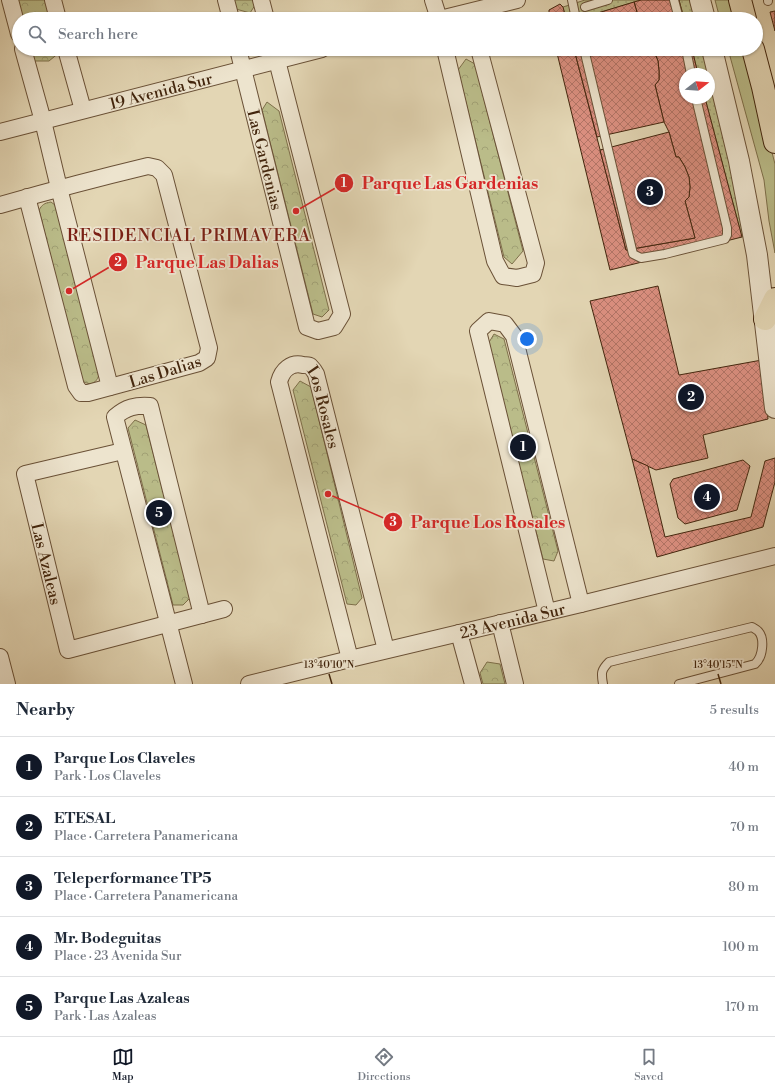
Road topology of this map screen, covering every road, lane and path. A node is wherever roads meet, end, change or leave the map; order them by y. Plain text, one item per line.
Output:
1 (10, 0) edge
2 (53, 0) edge
3 (226, 0) edge
4 (261, 0) edge
5 (433, 0) edge
6 (517, 0) edge
7 (572, 0) edge
8 (608, 0) edge
9 (674, 0) edge
10 (700, 0) edge
11 (740, 0) edge
12 (585, 7) dead end
13 (470, 10) edge
14 (13, 12) edge
15 (56, 12) edge
16 (229, 12) edge
17 (264, 12) edge
18 (437, 12) edge
19 (575, 12) edge
20 (677, 12) edge
21 (703, 12) edge
22 (743, 12) edge
23 (25, 56) edge
24 (68, 56) edge
25 (240, 56) edge
26 (273, 56) edge
27 (275, 56) edge
28 (447, 56) edge
29 (481, 56) edge
30 (586, 56) edge
31 (687, 56) edge
32 (714, 56) edge
33 (755, 56) edge
34 (690, 68) edge
35 (244, 69) junction
36 (697, 104) edge
37 (83, 110) junction
38 (43, 121) junction
39 (0, 132) edge
40 (775, 142) edge
41 (59, 188) junction
42 (27, 197) junction
43 (0, 205) edge
44 (775, 299) edge
45 (765, 319) junction
46 (110, 387) junction
47 (775, 408) edge
48 (123, 451) junction
49 (775, 556) edge
50 (581, 604) junction
51 (224, 609) dead end
52 (547, 612) junction
53 (202, 615) junction
54 (500, 623) junction
55 (168, 624) junction
56 (459, 633) junction
57 (386, 650) junction
58 (0, 657) edge
59 (350, 659) junction
60 (7, 684) edge
61 (184, 684) edge
62 (249, 684) edge
63 (473, 684) edge
64 (515, 684) edge
65 (603, 684) edge
66 (678, 684) edge

1 - 14 street
2 - 15 street
3 - 16 street
4 - 17 street
5 - 18 street
6 - 13 street
7 - 19 lane
8 - 12 lane
9 - 20 lane
10 - 21 street
11 - 22 main road
23 - 38 street, Las Dalias
24 - 37 street
25 - 35 street
26 - 35 street, 19 Avenida Sur
27 - 35 street, Las Gardenias
28 - 29 street
30 - 36 lane
31 - 34 lane
32 - 45 street
33 - 40 main road
35 - 37 street, 19 Avenida Sur
37 - 38 street, 19 Avenida Sur
38 - 39 street, 19 Avenida Sur
38 - 41 street, Las Dalias
41 - 42 street, Las Dalias
41 - 46 street, Las Dalias
41 - 46 street, Las Dalias
42 - 43 street, Las Dalias
42 - 46 street, Las Dalias
44 - 45 main road
45 - 47 street
48 - 53 street
48 - 55 street
48 - 55 street, Las Azaleas
49 - 50 street, 23 Avenida Sur
50 - 52 street, 23 Avenida Sur
50 - 52 street
51 - 53 street, Las Azaleas
52 - 54 street, 23 Avenida Sur
53 - 55 street, Las Azaleas
54 - 56 street, 23 Avenida Sur
54 - 64 street
55 - 61 street
56 - 57 street, 23 Avenida Sur
56 - 63 street
57 - 59 street, 23 Avenida Sur
57 - 59 street, Los Rosales
58 - 60 street
59 - 62 street, 23 Avenida Sur
65 - 66 lane

